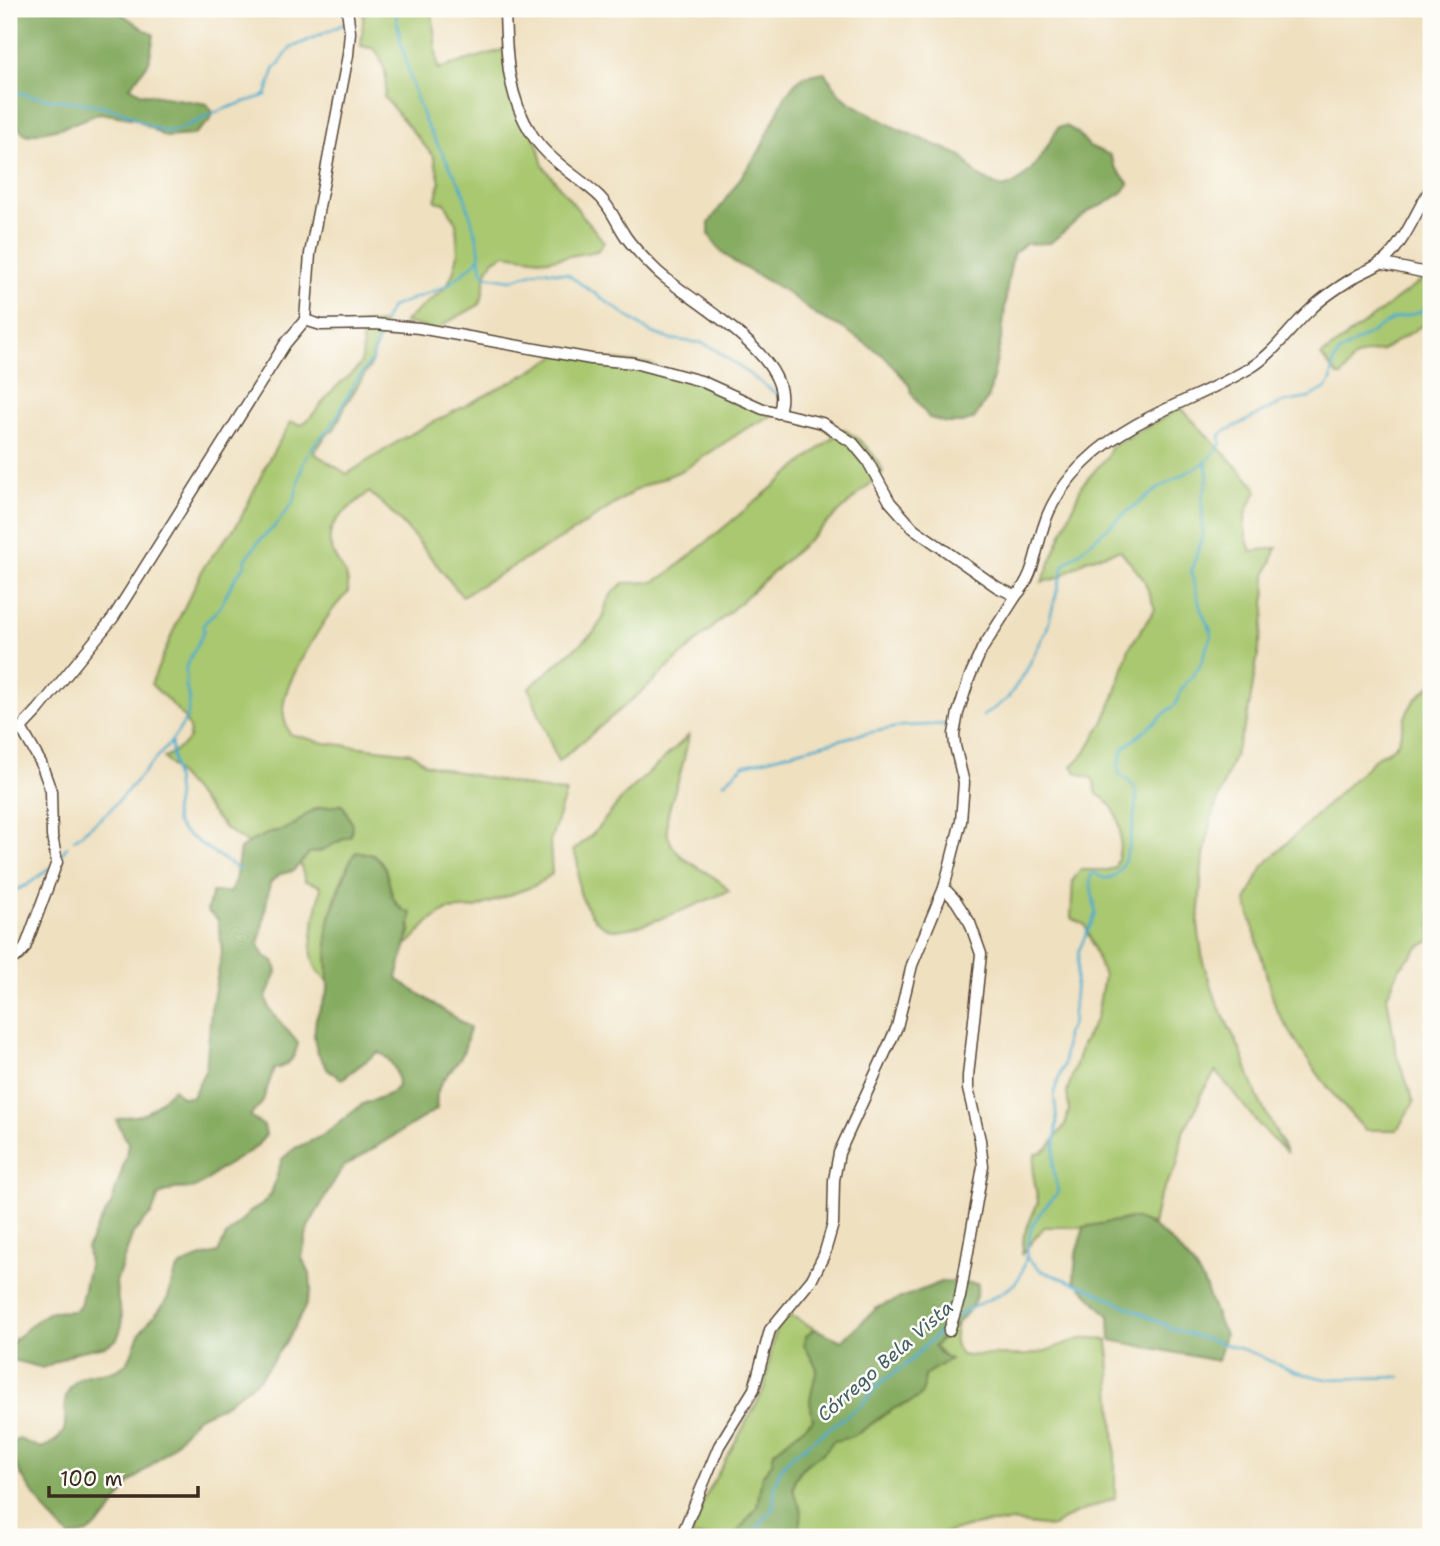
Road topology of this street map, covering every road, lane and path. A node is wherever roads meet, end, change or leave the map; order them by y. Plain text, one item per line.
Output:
1 (347, 9) edge
2 (505, 9) edge
3 (1431, 188) edge
4 (1380, 263) junction
5 (1431, 274) edge
6 (305, 320) junction
7 (778, 413) junction
8 (1016, 596) junction
9 (21, 729) junction
10 (9, 737) edge
11 (943, 888) junction
12 (9, 961) edge
13 (948, 1331) dead end
14 (681, 1537) edge

1 - 6 street
2 - 7 street
3 - 4 street
4 - 5 street
4 - 8 street
6 - 7 street
6 - 9 street
7 - 8 street
8 - 11 street
9 - 10 street
9 - 12 street
11 - 13 street
11 - 14 street

